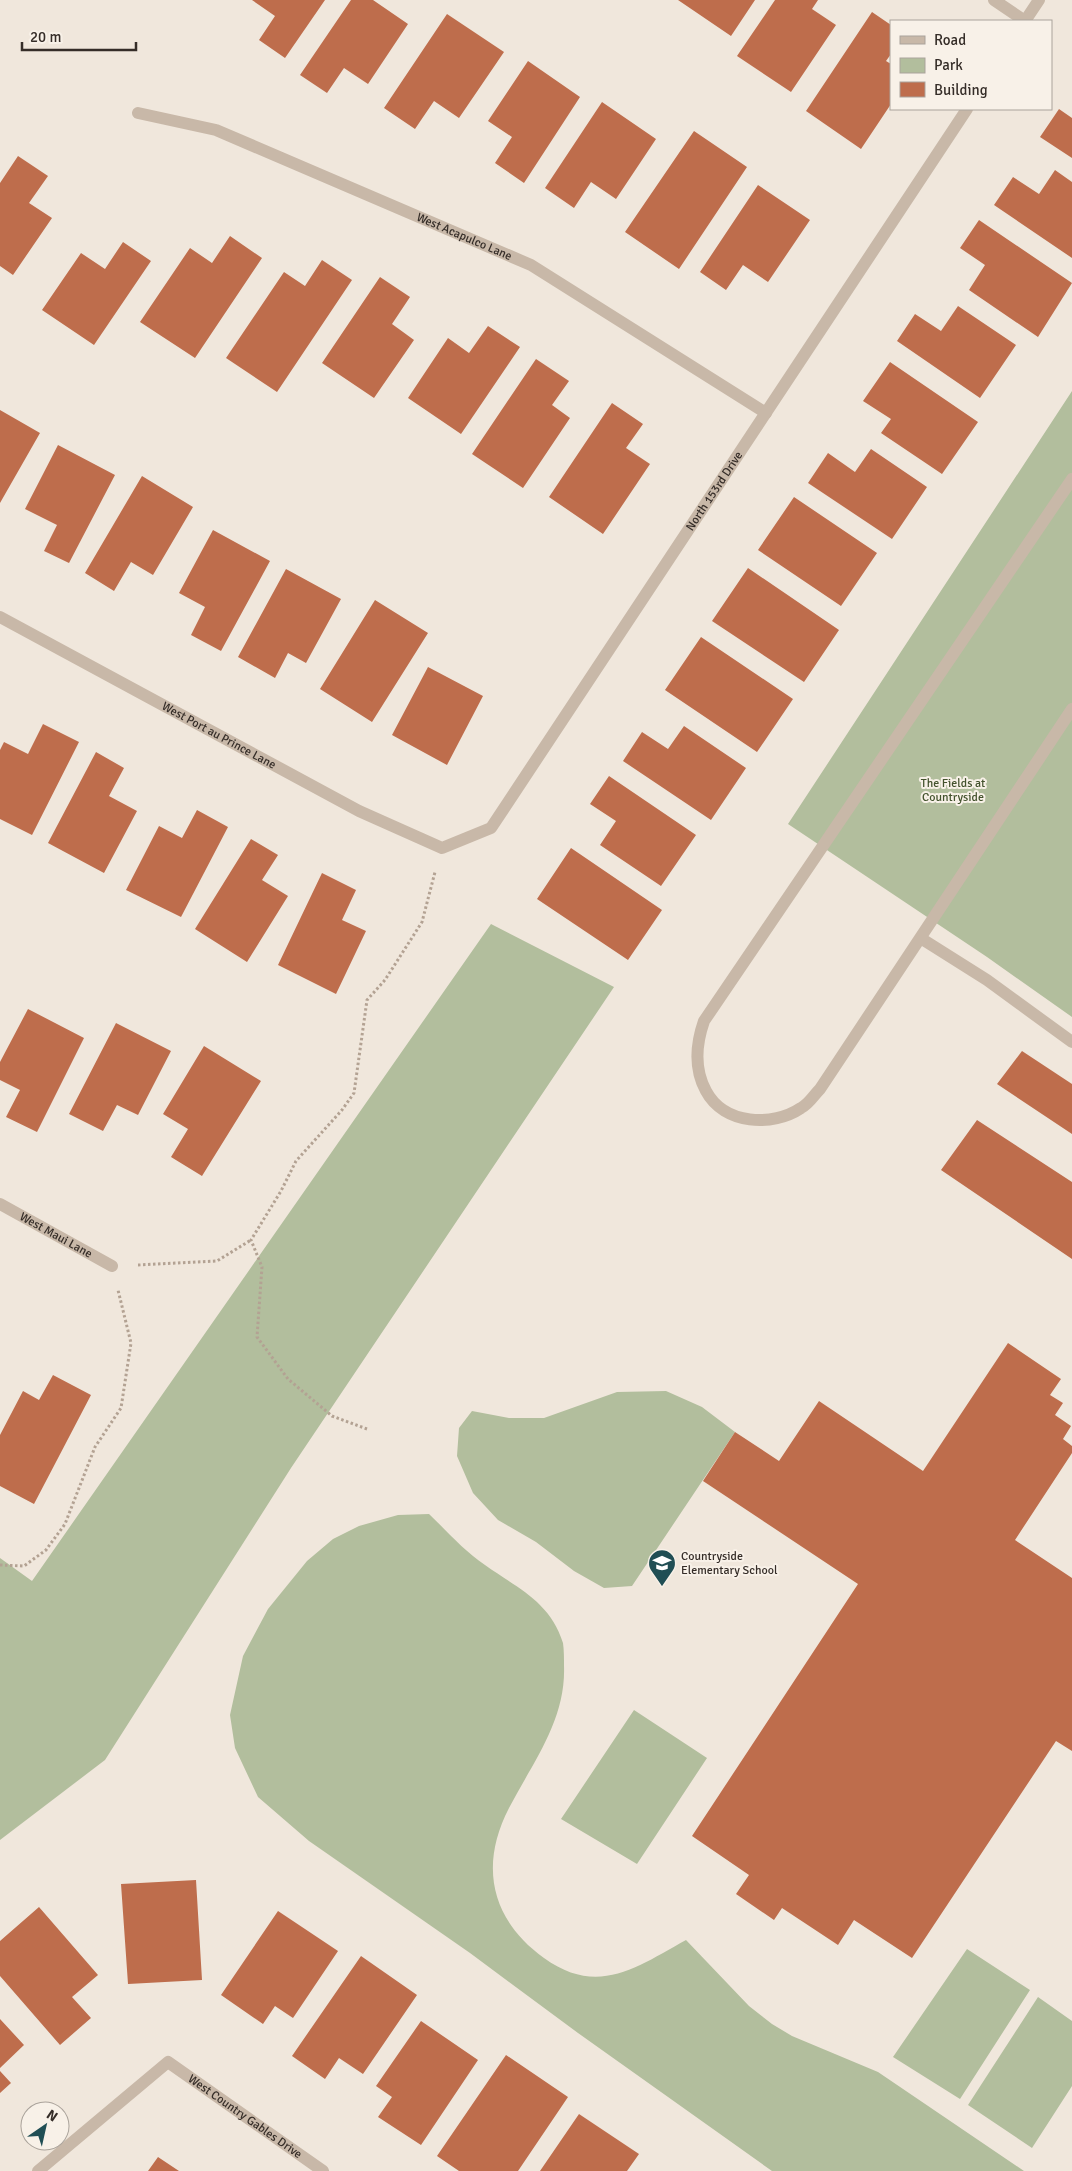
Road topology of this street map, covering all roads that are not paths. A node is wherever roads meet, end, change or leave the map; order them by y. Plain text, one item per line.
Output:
1 (994, 0) edge
2 (1038, 0) edge
3 (1024, 20) edge
4 (1026, 20) edge
5 (966, 110) edge
6 (138, 113) dead end
7 (766, 413) junction
8 (1072, 479) edge
9 (0, 617) edge
10 (1072, 709) edge
11 (442, 848) joint
12 (922, 939) junction
13 (1072, 1042) edge
14 (0, 1204) edge
15 (112, 1266) road end
16 (38, 2171) edge
17 (323, 2171) edge

1 - 3 street
2 - 4 street
5 - 7 street, North 153rd Drive
6 - 7 street, West Acapulco Lane
7 - 11 street, North 153rd Drive
8 - 12 street
9 - 11 street, West Port au Prince Lane
10 - 12 street
12 - 13 street
14 - 15 street, West Maui Lane
16 - 17 street, West Country Gables Drive

